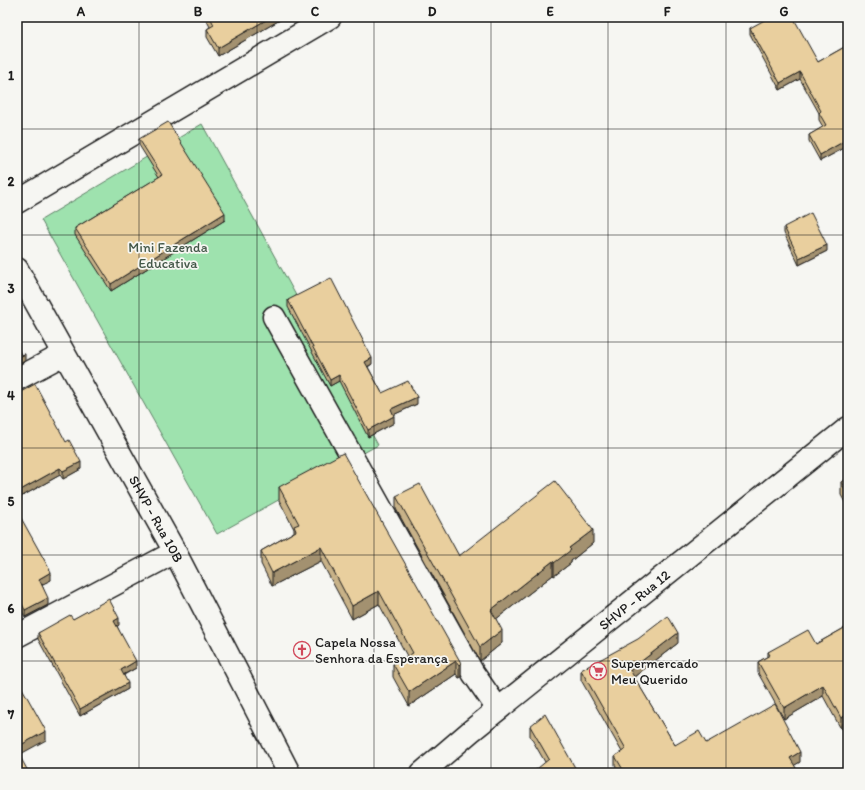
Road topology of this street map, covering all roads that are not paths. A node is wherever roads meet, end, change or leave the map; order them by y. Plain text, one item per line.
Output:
1 (330, 17) edge
2 (17, 202) edge
3 (17, 269) edge
4 (274, 317) dead end
5 (64, 354) junction
6 (17, 380) edge
7 (848, 428) edge
8 (175, 552) junction
9 (17, 636) edge
10 (498, 709) junction
11 (289, 773) edge
12 (422, 773) edge

1 - 2 street
3 - 5 street, SHVP - Rua 10B
4 - 10 street
5 - 6 street
5 - 8 street, SHVP - Rua 10B
7 - 10 street, SHVP - Rua 12
8 - 9 street
8 - 11 street, SHVP - Rua 10B
10 - 12 street, SHVP - Rua 12

